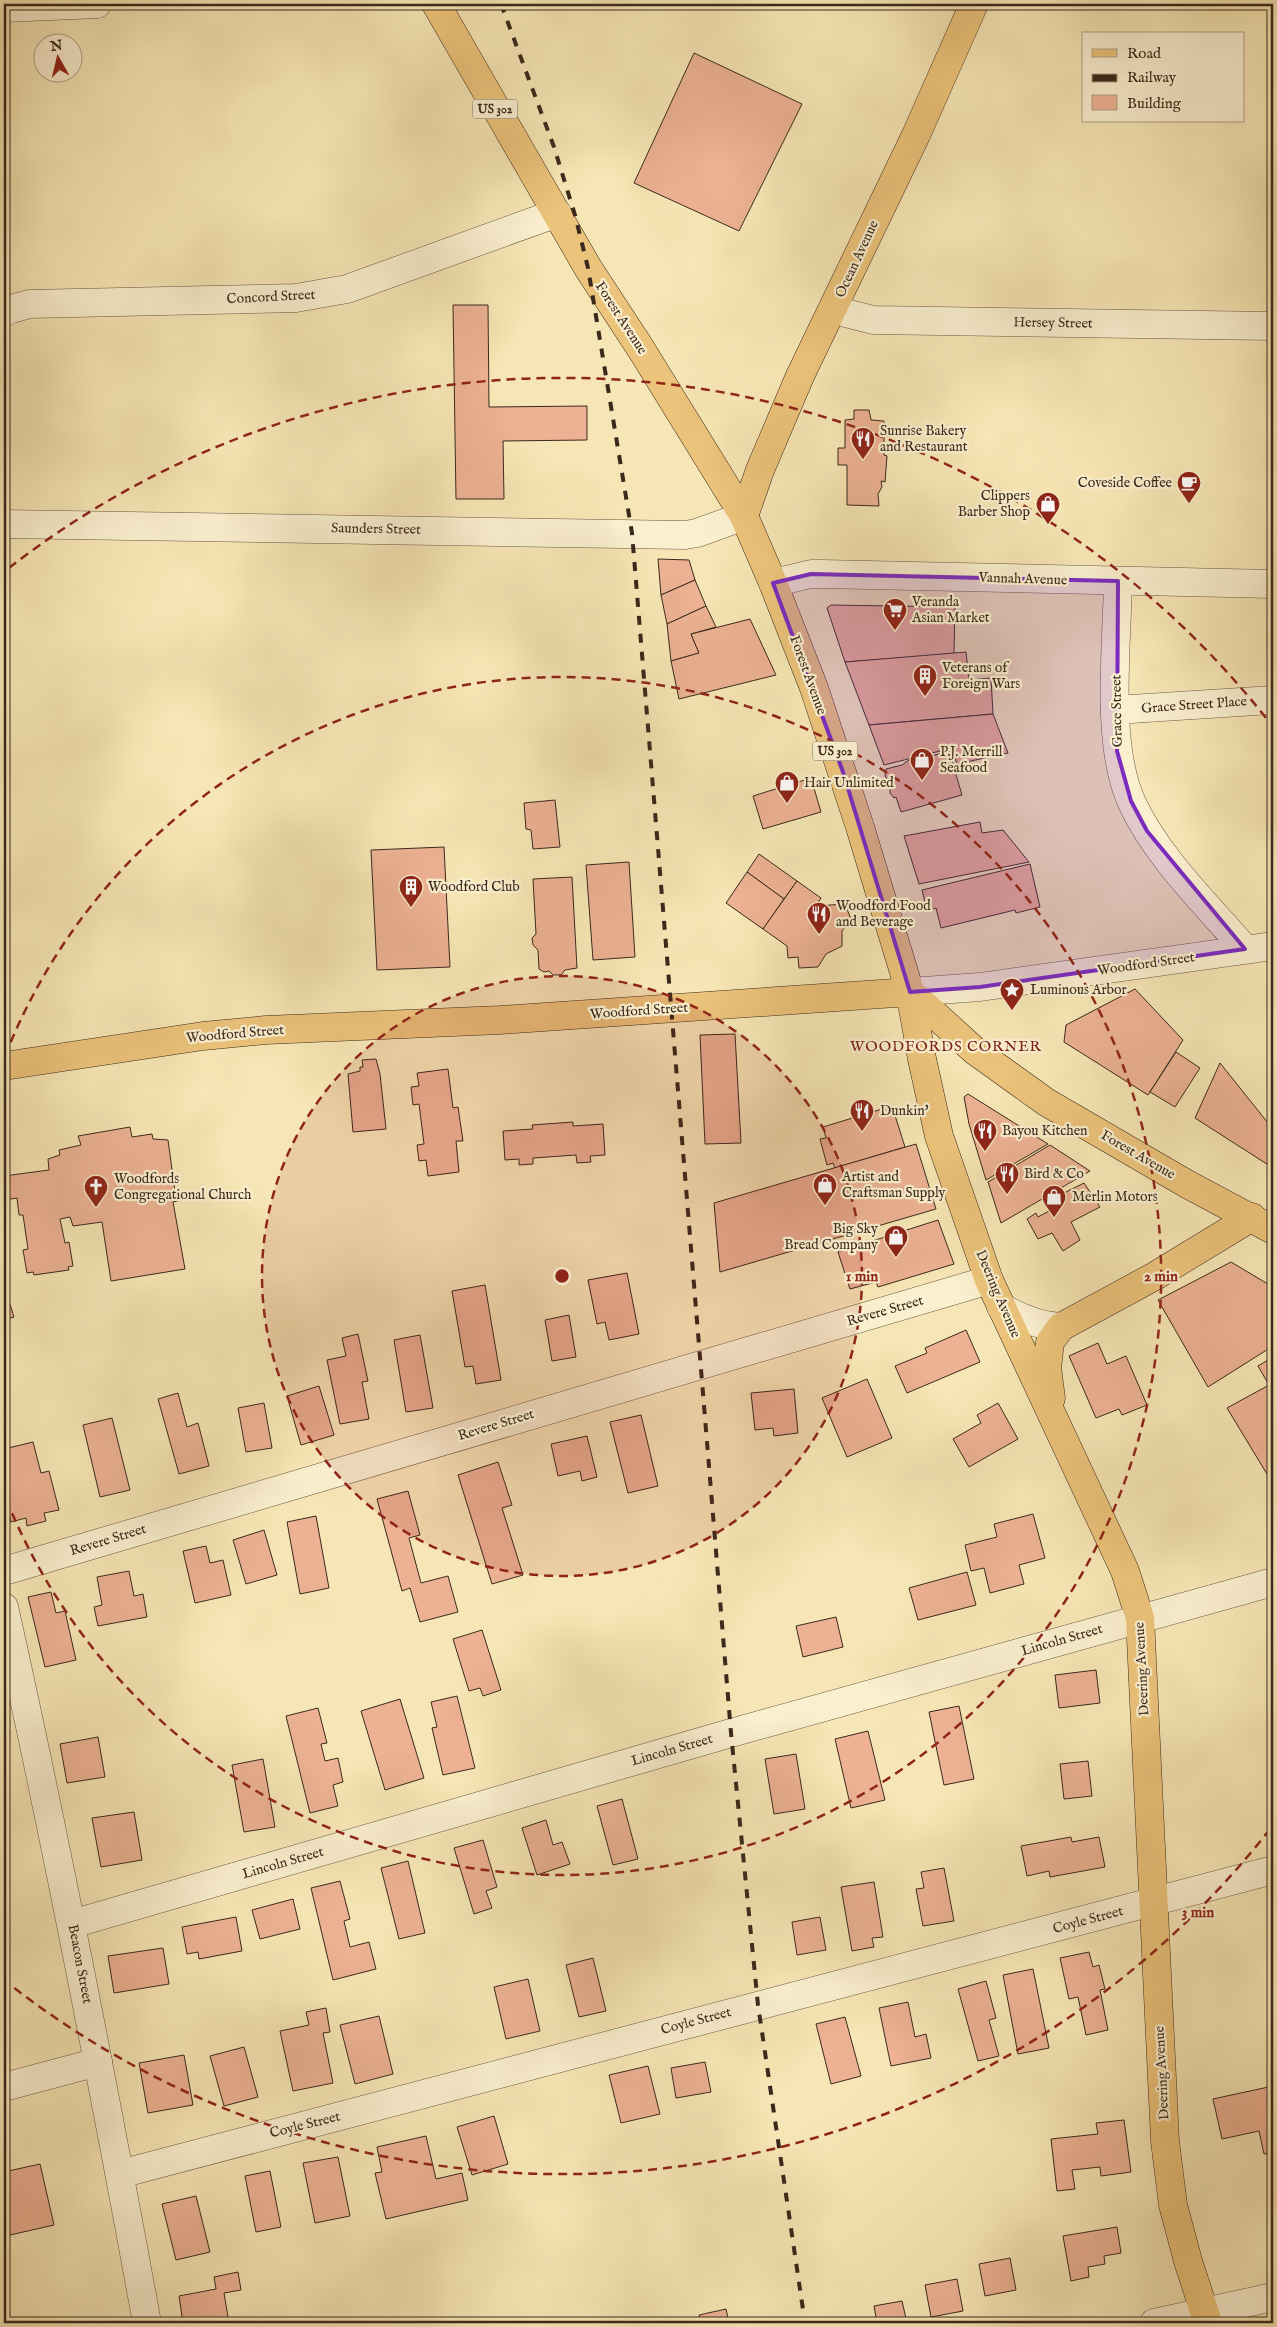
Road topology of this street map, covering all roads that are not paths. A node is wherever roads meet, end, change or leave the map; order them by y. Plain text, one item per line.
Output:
1 (97, 4) edge
2 (436, 4) edge
3 (974, 4) edge
4 (4, 8) edge
5 (557, 213) junction
6 (834, 310) junction
7 (4, 314) edge
8 (1273, 326) edge
9 (744, 516) junction
10 (4, 524) edge
11 (1118, 581) junction
12 (773, 583) junction
13 (1273, 584) edge
14 (1273, 700) edge
15 (1115, 710) junction
16 (1273, 946) edge
17 (1245, 949) junction
18 (910, 992) junction
19 (4, 1066) edge
20 (1263, 1223) edge
21 (989, 1280) junction
22 (1001, 1307) junction
23 (1061, 1327) junction
24 (1054, 1416) junction
25 (4, 1571) edge
26 (1273, 1582) edge
27 (4, 1607) edge
28 (1140, 1618) junction
29 (1273, 1870) edge
30 (1154, 1902) junction
31 (72, 1924) junction
32 (98, 2062) junction
33 (4, 2086) edge
34 (120, 2174) junction
35 (1273, 2297) edge
36 (1207, 2318) edge
37 (147, 2323) edge
38 (1154, 2323) edge

1 - 4 street
2 - 5 main road, Forest Avenue / US 302
3 - 6 main road, Ocean Avenue
5 - 7 street, Concord Street
5 - 9 main road, Forest Avenue / US 302
6 - 8 street, Hersey Street
6 - 9 main road, Ocean Avenue
9 - 10 street, Saunders Street
9 - 12 main road, Forest Avenue / US 302
11 - 12 street, Vannah Avenue
11 - 13 street, Vannah Avenue
11 - 15 street, Grace Street
12 - 18 main road, Forest Avenue / US 302
14 - 15 street, Grace Street Place
15 - 17 street, Grace Street
16 - 17 street, Woodford Street
17 - 18 street, Woodford Street
18 - 19 main road, Woodford Street
18 - 20 main road, Forest Avenue
18 - 21 main road, Deering Avenue
20 - 23 main road
21 - 22 main road, Deering Avenue
21 - 25 street, Revere Street
22 - 23 street
22 - 24 main road, Deering Avenue
23 - 24 main road
24 - 28 main road, Deering Avenue
26 - 28 street, Lincoln Street
27 - 31 street, Beacon Street
28 - 30 main road, Deering Avenue
28 - 31 street, Lincoln Street
29 - 30 street, Coyle Street
30 - 34 street, Coyle Street
30 - 36 main road, Deering Avenue
31 - 32 street, Beacon Street
32 - 33 street
32 - 34 street, Beacon Street
34 - 37 street, Beacon Street
35 - 36 street
36 - 38 street

